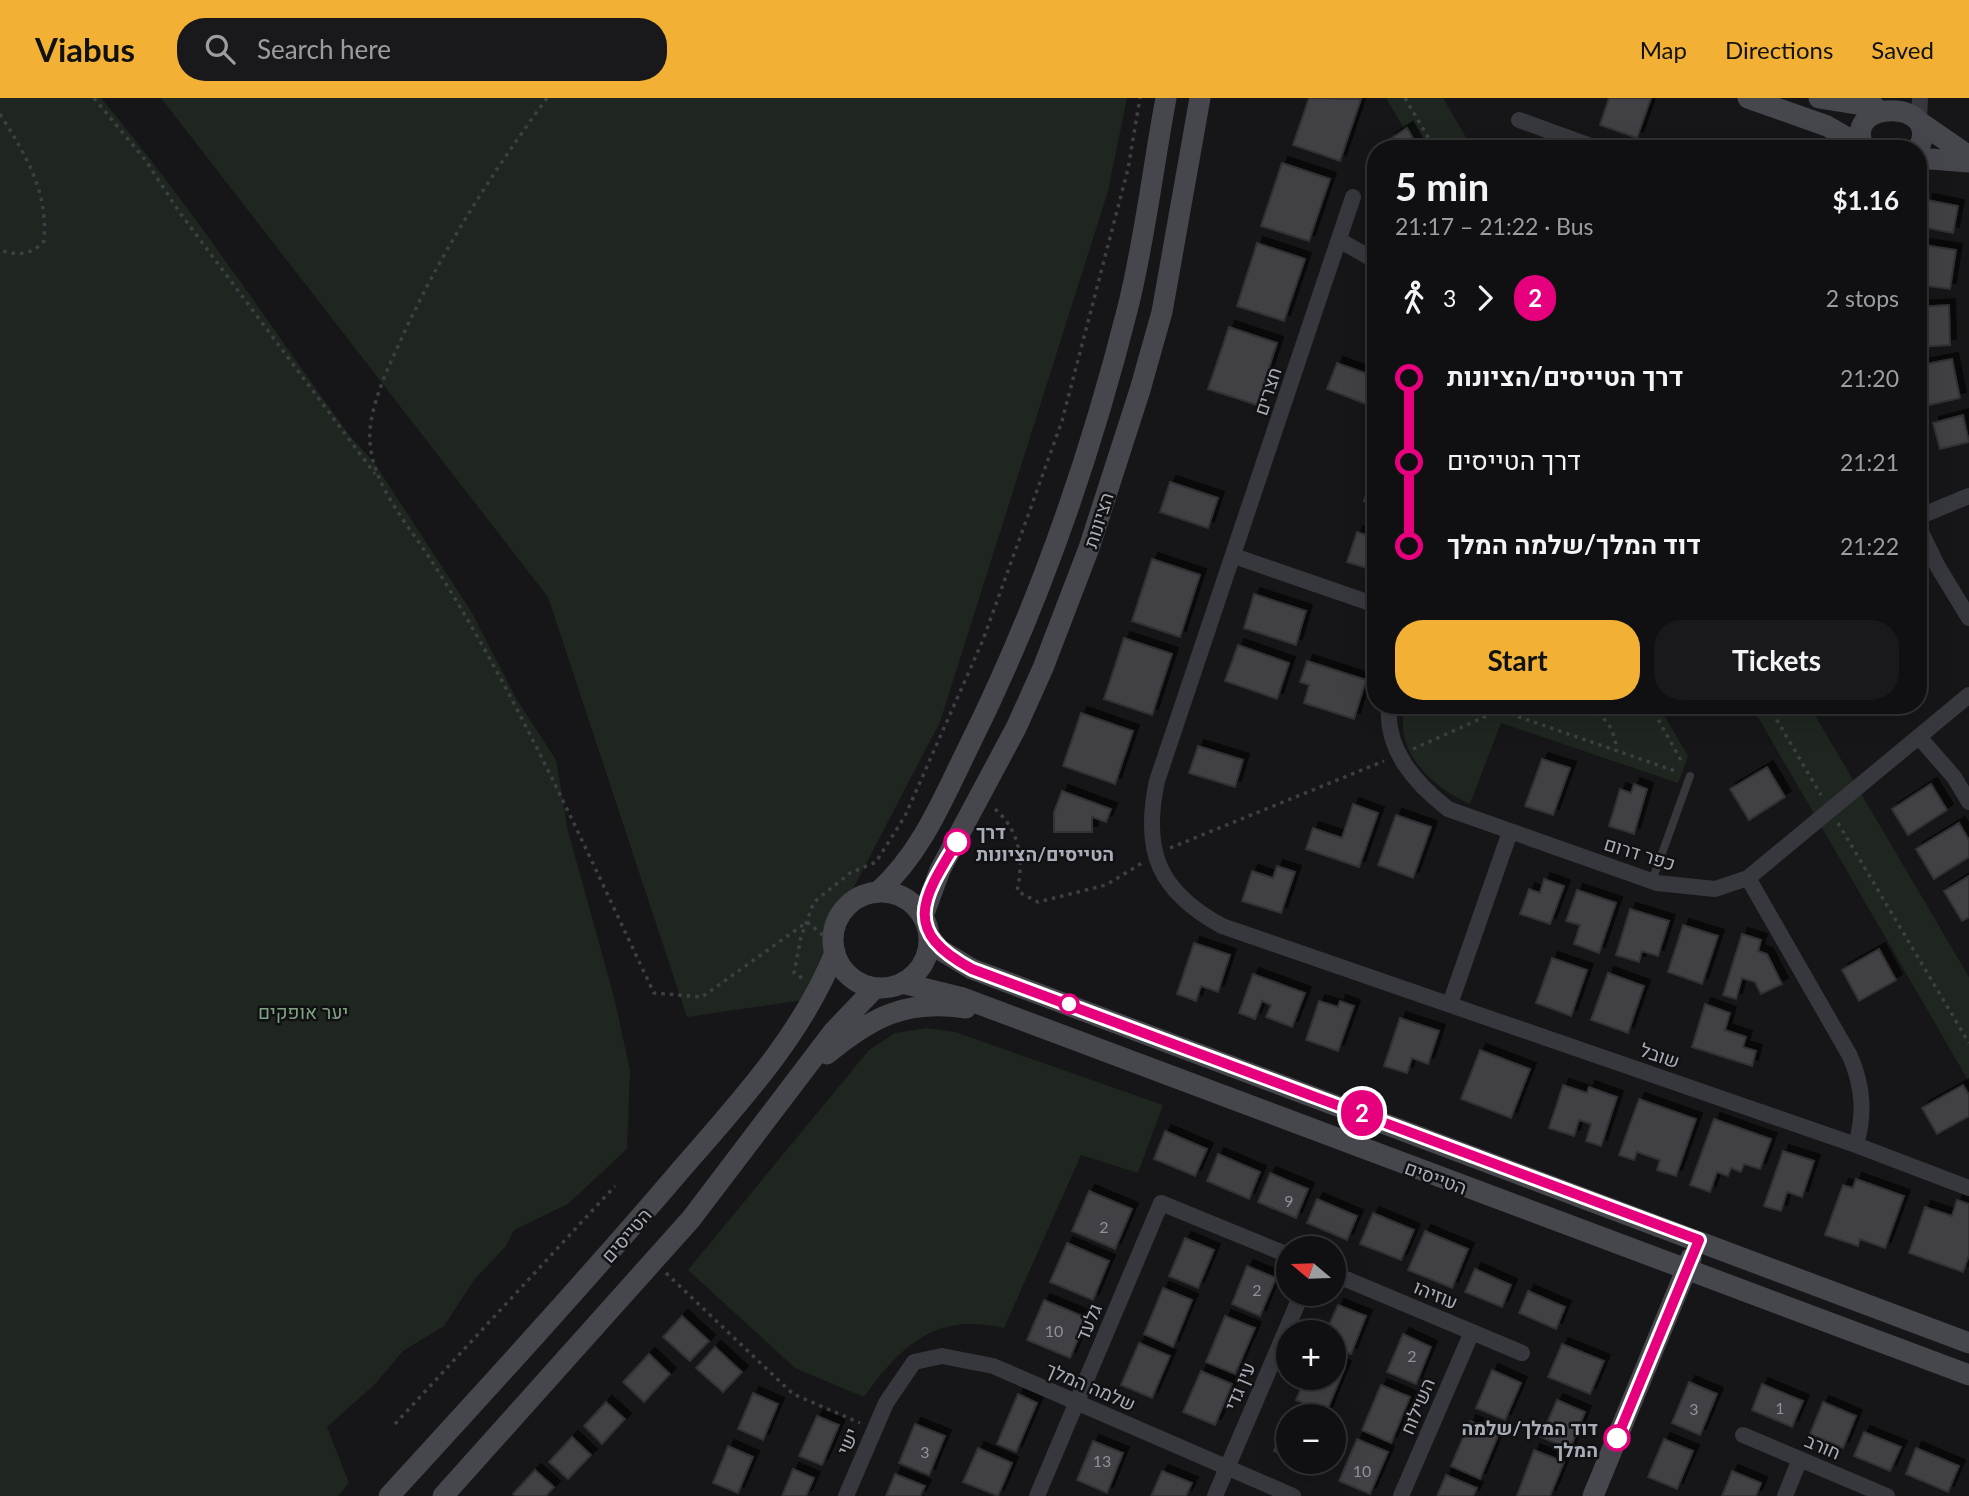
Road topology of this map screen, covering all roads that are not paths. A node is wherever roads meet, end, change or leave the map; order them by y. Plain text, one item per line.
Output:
1 (1166, 98) edge
2 (1200, 98) edge
3 (1748, 98) edge
4 (1819, 98) edge
5 (1882, 103) edge
6 (1920, 113) edge
7 (1519, 120) dead end
8 (1575, 140) edge
9 (1850, 140) edge
10 (1863, 140) edge
11 (1921, 140) edge
12 (1969, 156) edge
13 (1927, 159) edge
14 (1969, 162) edge
15 (1353, 197) dead end
16 (1339, 240) junction
17 (1367, 256) edge
18 (1969, 496) edge
19 (1927, 513) edge
20 (1927, 544) edge
21 (1234, 556) junction
22 (1367, 602) edge
23 (1969, 618) edge
24 (1969, 695) edge
25 (1390, 714) edge
26 (1919, 737) junction
27 (1690, 776) road end
28 (1969, 802) edge
29 (1510, 832) junction
30 (1155, 854) joint
31 (1748, 877) junction
32 (1652, 881) junction
33 (878, 892) junction
34 (926, 926) junction
35 (834, 948) junction
36 (902, 983) junction
37 (875, 988) junction
38 (1450, 1004) junction
39 (999, 1013) junction
40 (800, 1077) junction
41 (1856, 1145) junction
42 (1969, 1188) edge
43 (1699, 1240) junction
44 (1276, 1250) edge
45 (1686, 1269) junction
46 (1346, 1279) edge
47 (1296, 1306) edge
48 (1472, 1332) junction
49 (1969, 1342) edge
50 (1522, 1353) dead end
51 (1969, 1375) edge
52 (1077, 1402) junction
53 (886, 1403) joint
54 (1743, 1435) dead end
55 (1800, 1459) junction
56 (1227, 1468) junction
57 (389, 1496) edge
58 (443, 1496) edge
59 (846, 1496) edge
60 (1037, 1496) edge
61 (1215, 1496) edge
62 (1293, 1496) edge
63 (1401, 1496) edge
64 (1593, 1496) edge
65 (1785, 1496) edge
66 (1887, 1496) edge

1 - 33 main road, הציונות
2 - 34 main road, הציונות
3 - 9 main road
4 - 5 main road
5 - 6 main road
5 - 10 main road
6 - 11 main road
6 - 12 main road
7 - 8 street
13 - 14 main road
15 - 16 street, חצרים
16 - 17 street
16 - 21 street, חצרים
18 - 19 street
20 - 23 street
21 - 22 street
21 - 30 street, חצרים
24 - 26 street, כפר דרום
25 - 29 street, כפר דרום
26 - 28 street
26 - 31 street, כפר דרום
27 - 32 lane
29 - 32 street, כפר דרום
29 - 38 street
30 - 38 street, שובל
31 - 32 street, כפר דרום
31 - 41 street
33 - 34 main road
33 - 35 main road
34 - 36 main road
34 - 43 main road, הטייסים
35 - 37 main road
35 - 57 main road, הטייסים
36 - 37 main road
36 - 39 main road, הטייסים
37 - 40 main road, הטייסים
38 - 41 street, שובל
39 - 40 main road
39 - 45 main road, הטייסים
40 - 58 main road, הטייסים
41 - 42 street, שובל
43 - 45 main road
43 - 49 main road, הטייסים
44 - 52 street, גלעד
45 - 51 main road, הטייסים
45 - 64 main road
46 - 48 street, עוזיהו
47 - 56 street, עין גדי
48 - 50 street, עוזיהו
48 - 63 street, השילוח
52 - 53 street, שלמה המלך
52 - 56 street, שלמה המלך
52 - 60 street, גלעד
53 - 59 street, ישי
54 - 55 street, חורב
55 - 65 street
55 - 66 street, חורב
56 - 61 street, עין גדי
56 - 62 street, שלמה המלך

